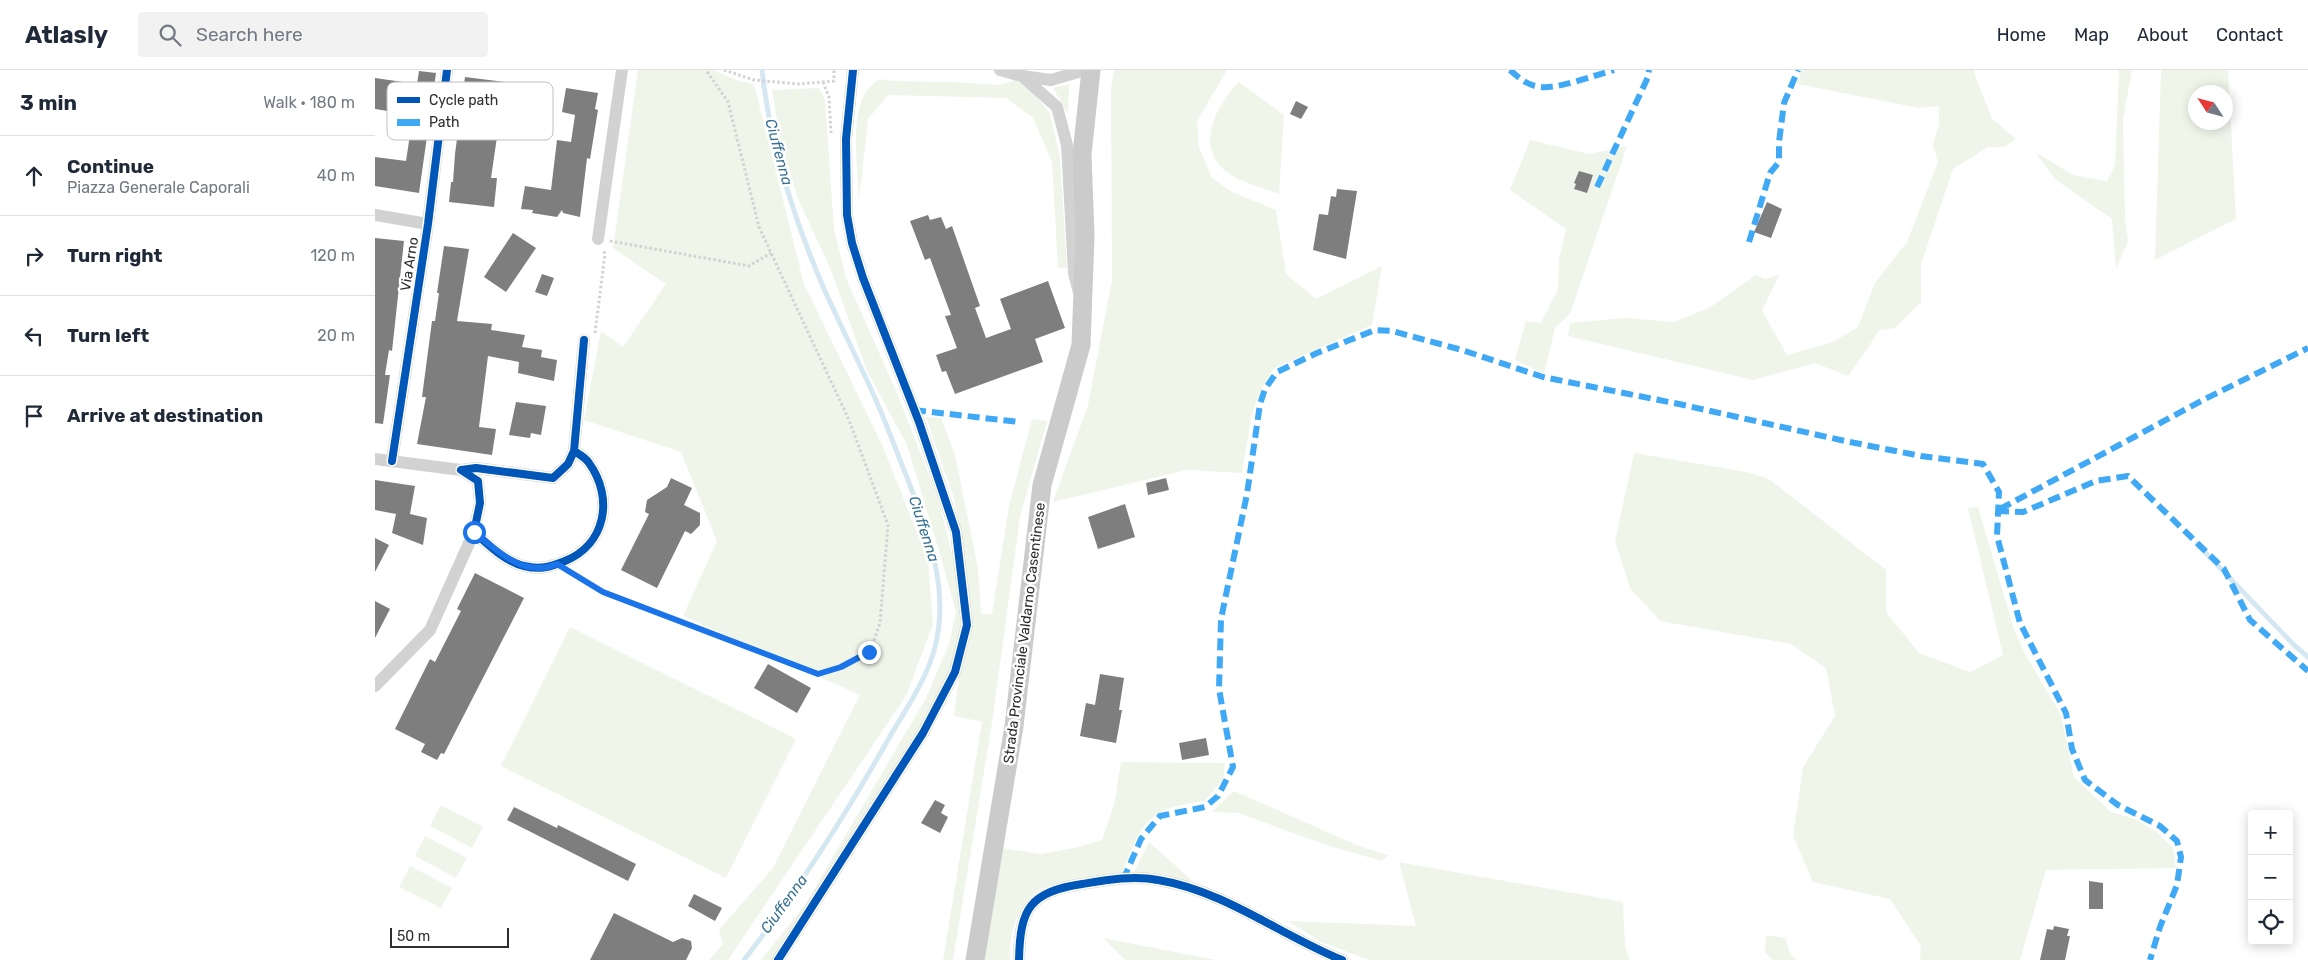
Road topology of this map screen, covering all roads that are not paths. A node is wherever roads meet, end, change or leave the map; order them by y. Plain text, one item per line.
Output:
1 (622, 70) edge
2 (853, 70) edge
3 (1000, 70) edge
4 (1085, 70) edge
5 (1091, 70) edge
6 (1022, 76) junction
7 (438, 140) edge
8 (375, 215) edge
9 (428, 224) junction
10 (598, 239) road end
11 (1083, 308) junction
12 (584, 340) road end
13 (574, 451) junction
14 (375, 459) edge
15 (391, 461) junction
16 (461, 470) junction
17 (474, 532) junction
18 (375, 686) edge
19 (778, 960) edge
20 (975, 960) edge
21 (1019, 960) edge
22 (1342, 960) edge

1 - 10 street
2 - 19 street
3 - 6 street, Strada Provinciale Valdarno Casentinese
4 - 6 street, Strada Provinciale Valdarno Casentinese
5 - 11 main road, Strada Provinciale Valdarno Casentinese
6 - 11 street, Strada Provinciale Valdarno Casentinese
7 - 9 street, Via Arno
8 - 9 street
9 - 15 street, Via Arno
11 - 20 main road, Strada Provinciale Valdarno Casentinese
12 - 13 street
13 - 16 street
13 - 17 street
14 - 15 street
15 - 16 street
16 - 17 street
17 - 18 street
21 - 22 street

